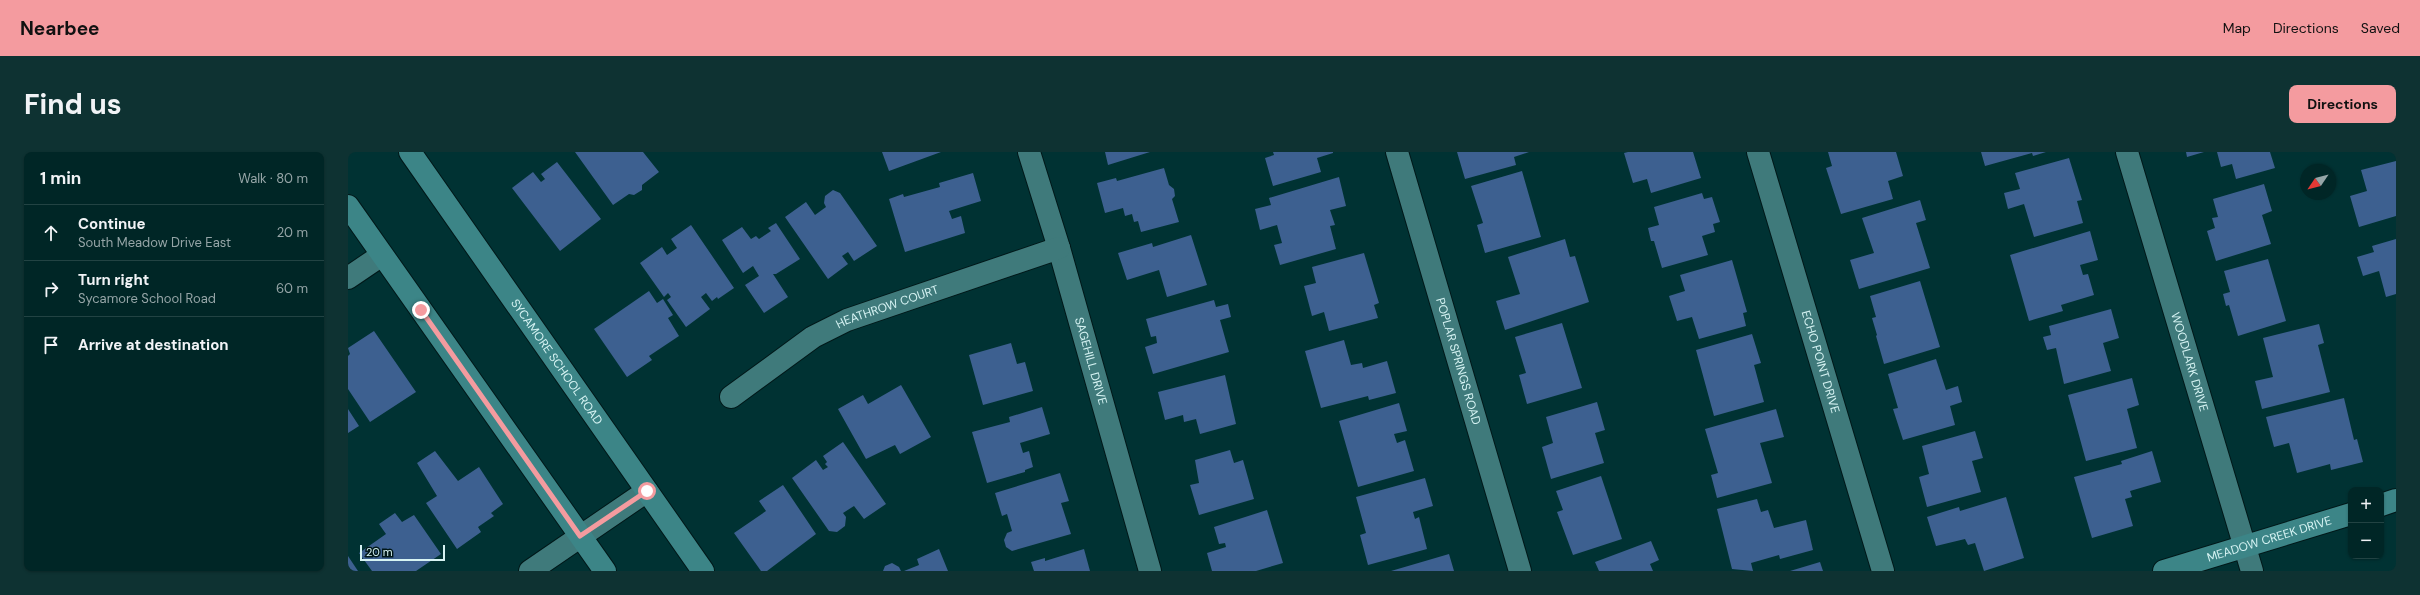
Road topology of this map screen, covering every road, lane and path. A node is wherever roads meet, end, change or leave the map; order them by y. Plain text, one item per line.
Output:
1 (410, 152) edge
2 (1029, 152) edge
3 (1397, 152) edge
4 (1758, 152) edge
5 (2127, 152) edge
6 (348, 206) edge
7 (1059, 248) junction
8 (382, 255) junction
9 (348, 278) edge
10 (731, 397) dead end
11 (647, 491) junction
12 (2396, 500) edge
13 (2384, 504) edge
14 (2348, 515) edge
15 (580, 536) junction
16 (2245, 546) junction
17 (530, 571) edge
18 (605, 571) edge
19 (703, 571) edge
20 (1150, 571) edge
21 (1520, 571) edge
22 (1884, 571) edge
23 (2164, 571) edge
24 (2252, 571) edge

1 - 11 main road, SYCAMORE SCHOOL ROAD
2 - 7 street, SAGEHILL DRIVE
3 - 21 street, POPLAR SPRINGS ROAD
4 - 22 street, ECHO POINT DRIVE
5 - 16 street, WOODLARK DRIVE
6 - 8 main road
7 - 10 street, HEATHROW COURT
7 - 20 street, SAGEHILL DRIVE
8 - 9 street
8 - 15 main road
11 - 15 street
11 - 19 main road, SYCAMORE SCHOOL ROAD
12 - 13 main road
14 - 16 main road, MEADOW CREEK DRIVE
15 - 17 street
15 - 18 main road
16 - 23 main road, MEADOW CREEK DRIVE
16 - 24 street, WOODLARK DRIVE

